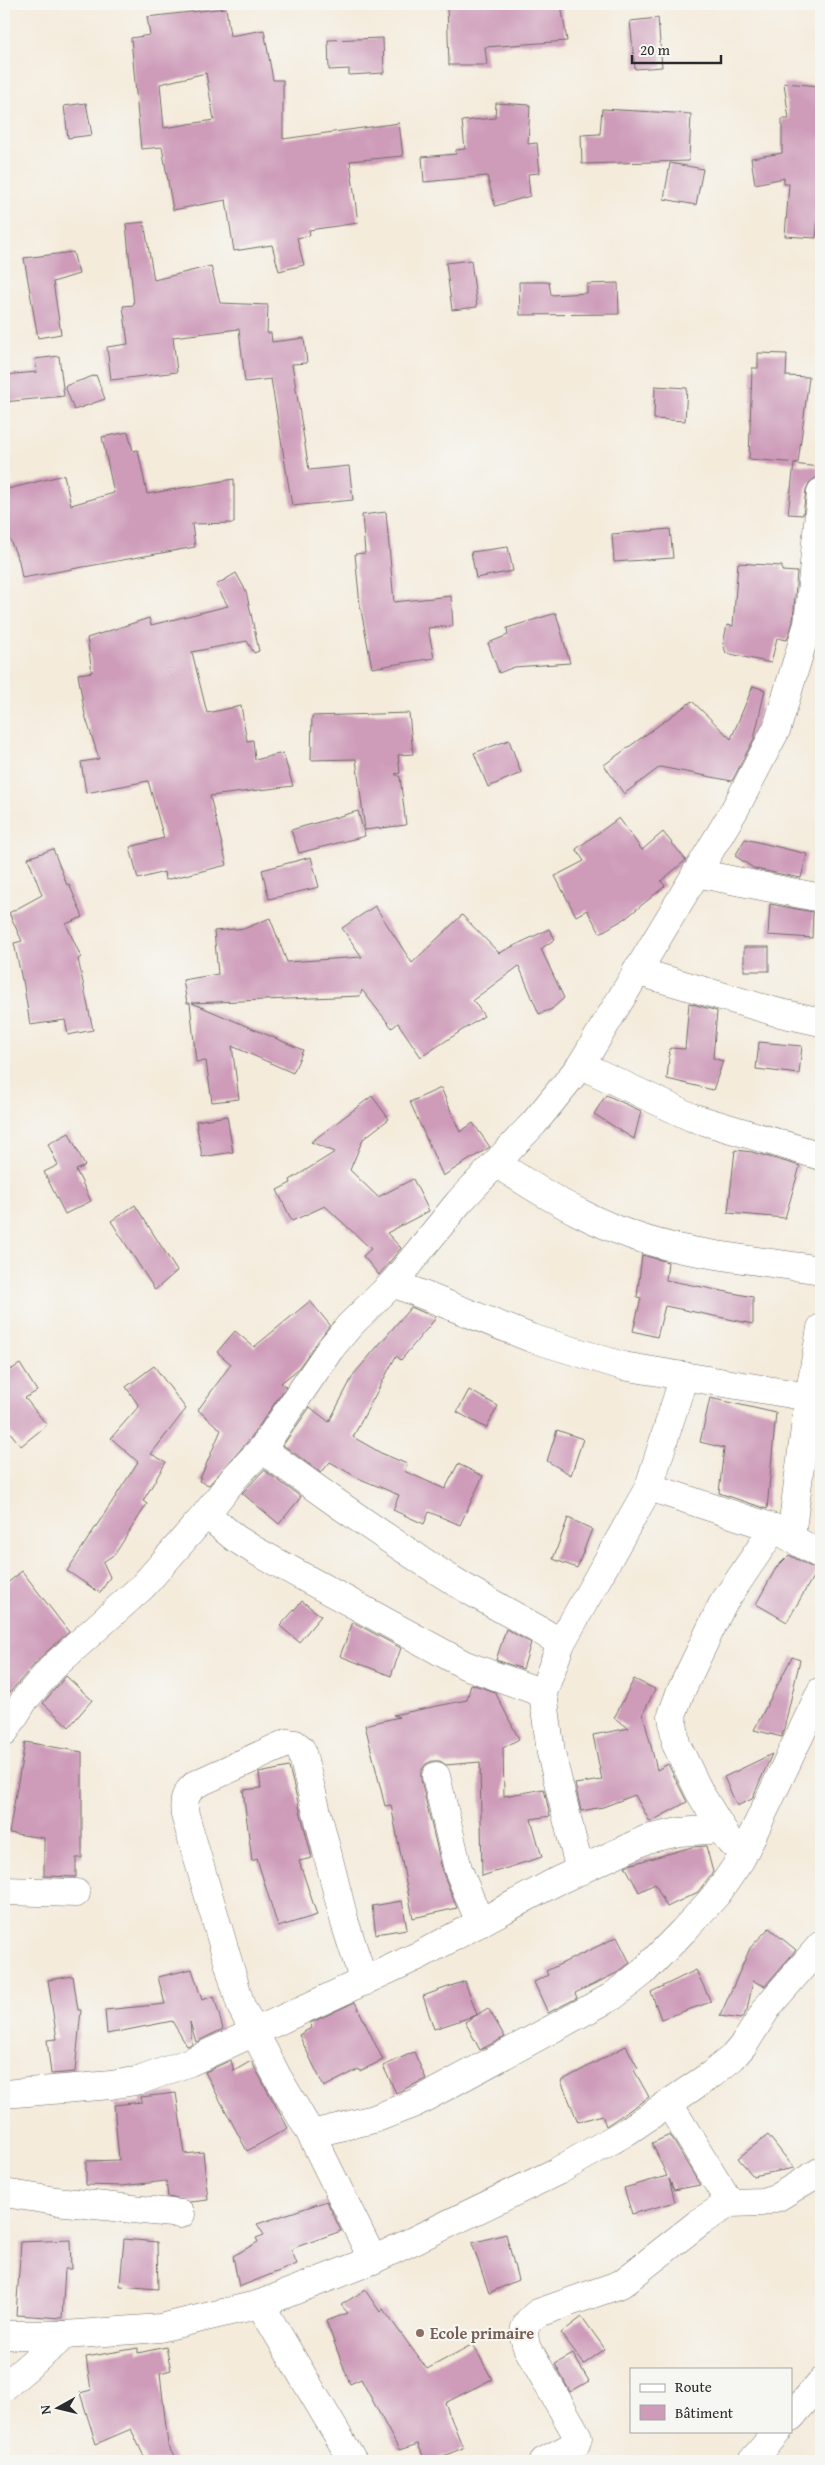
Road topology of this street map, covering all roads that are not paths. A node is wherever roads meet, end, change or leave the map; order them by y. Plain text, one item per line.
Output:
1 (821, 492) edge
2 (696, 873) junction
3 (821, 898) edge
4 (636, 971) junction
5 (821, 1022) edge
6 (581, 1065) junction
7 (821, 1156) edge
8 (496, 1163) junction
9 (821, 1270) edge
10 (393, 1283) junction
11 (821, 1328) edge
12 (684, 1376) junction
13 (809, 1397) junction
14 (262, 1450) junction
15 (649, 1488) junction
16 (206, 1514) junction
17 (783, 1532) junction
18 (821, 1555) edge
19 (561, 1644) junction
20 (821, 1691) edge
21 (542, 1693) junction
22 (4, 1733) edge
23 (436, 1776) dead end
24 (722, 1829) junction
25 (741, 1858) junction
26 (580, 1870) junction
27 (4, 1891) edge
28 (76, 1893) dead end
29 (480, 1923) junction
30 (821, 1945) edge
31 (364, 1982) junction
32 (254, 2032) junction
33 (4, 2094) edge
34 (669, 2104) junction
35 (311, 2134) junction
36 (821, 2172) edge
37 (4, 2192) edge
38 (730, 2203) junction
39 (181, 2214) dead end
40 (373, 2260) junction
41 (260, 2304) junction
42 (4, 2335) edge
43 (65, 2335) junction
44 (821, 2382) edge
45 (4, 2387) edge
46 (792, 2416) edge
47 (777, 2432) edge
48 (353, 2461) edge
49 (544, 2461) edge
50 (752, 2461) edge

1 - 2 street
2 - 3 street
2 - 4 street
4 - 5 street
4 - 6 street
6 - 7 street
6 - 8 street
8 - 9 street
8 - 10 street
10 - 12 street
10 - 14 street
11 - 13 street
12 - 13 street
12 - 15 street
13 - 17 street
14 - 16 street
14 - 19 street
15 - 17 street
15 - 19 street
16 - 21 street
16 - 22 street
17 - 18 street
17 - 24 street
19 - 21 street
20 - 25 street
21 - 26 street
23 - 29 street
24 - 25 street
24 - 26 street
25 - 35 street
26 - 29 street
27 - 28 street
29 - 31 street
30 - 34 street
31 - 32 street
31 - 32 street
32 - 33 street
32 - 35 street
34 - 38 street
34 - 40 street
35 - 40 street
36 - 38 street
37 - 39 street
38 - 49 street
40 - 41 street
41 - 43 street
41 - 48 street
42 - 43 street
43 - 45 street
44 - 46 street
47 - 50 street

